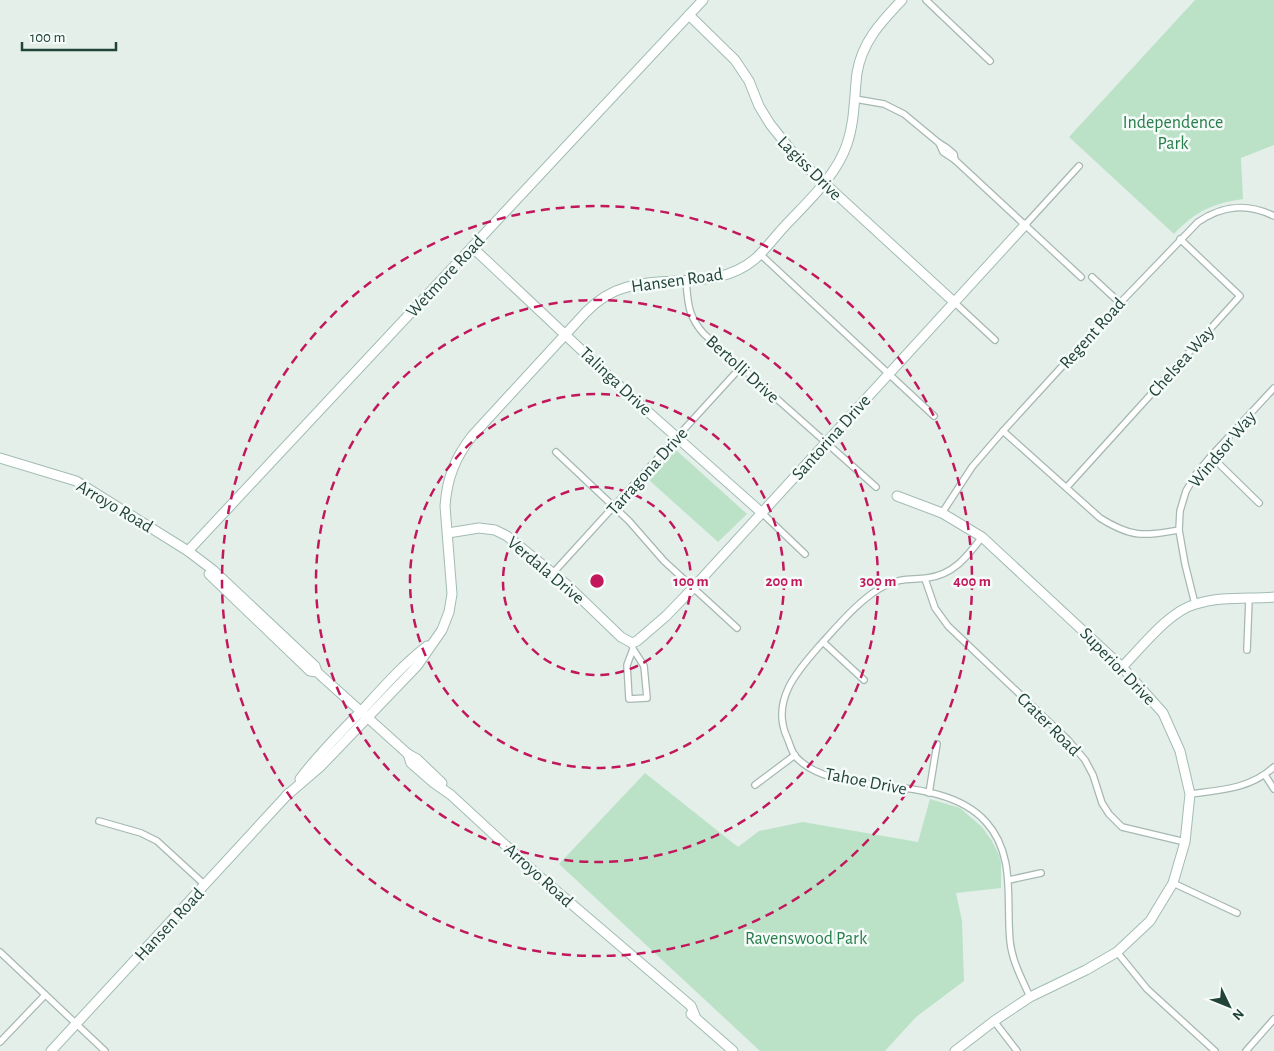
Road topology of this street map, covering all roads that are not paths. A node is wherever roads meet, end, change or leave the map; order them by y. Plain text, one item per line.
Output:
1 (703, 0) edge
2 (902, 0) edge
3 (926, 0) edge
4 (689, 16) junction
5 (990, 61) dead end
6 (855, 99) junction
7 (1079, 166) dead end
8 (824, 183) junction
9 (1274, 216) edge
10 (1025, 225) junction
11 (1180, 239) junction
12 (472, 247) junction
13 (760, 254) junction
14 (1081, 277) dead end
15 (1092, 277) dead end
16 (686, 281) junction
17 (954, 302) junction
18 (1120, 302) junction
19 (566, 334) junction
20 (995, 340) dead end
21 (740, 368) junction
22 (888, 373) junction
23 (1274, 388) edge
24 (934, 416) dead end
25 (1003, 431) junction
26 (677, 438) junction
27 (827, 442) junction
28 (556, 452) dead end
29 (1211, 456) junction
30 (0, 458) edge
31 (876, 487) dead end
32 (1067, 487) junction
33 (897, 496) dead end
34 (1259, 503) dead end
35 (613, 507) junction
36 (762, 513) junction
37 (942, 513) junction
38 (1179, 530) junction
39 (448, 533) junction
40 (982, 537) junction
41 (188, 552) junction
42 (805, 554) dead end
43 (553, 573) junction
44 (925, 579) junction
45 (694, 587) junction
46 (1274, 597) edge
47 (1249, 598) junction
48 (1195, 604) junction
49 (737, 628) dead end
50 (823, 642) junction
51 (632, 646) junction
52 (1247, 650) dead end
53 (1122, 666) junction
54 (864, 680) dead end
55 (364, 714) junction
56 (937, 744) dead end
57 (795, 755) junction
58 (1274, 766) edge
59 (1265, 775) junction
60 (756, 785) dead end
61 (1274, 788) edge
62 (929, 792) junction
63 (1190, 794) junction
64 (99, 821) dead end
65 (1185, 842) junction
66 (1041, 873) dead end
67 (1009, 880) junction
68 (1173, 883) junction
69 (205, 885) junction
70 (1237, 913) dead end
71 (0, 952) edge
72 (1117, 952) junction
73 (45, 995) junction
74 (1030, 997) junction
75 (1274, 1019) edge
76 (994, 1021) junction
77 (76, 1024) junction
78 (0, 1042) edge
79 (51, 1051) edge
80 (104, 1051) edge
81 (732, 1051) edge
82 (955, 1051) edge
83 (1017, 1051) edge
84 (1215, 1051) edge
85 (1246, 1051) edge

1 - 4 street, Wetmore Road
2 - 6 street, Hansen Road
3 - 5 street
4 - 8 street, Lagiss Drive
4 - 12 street, Wetmore Road
6 - 8 street, Hansen Road
6 - 10 street
7 - 10 street
8 - 13 street, Hansen Road
8 - 17 street, Lagiss Drive
9 - 11 street, Regent Road
10 - 14 street
10 - 17 street, Santorina Drive
11 - 18 street, Regent Road
11 - 32 street, Chelsea Way
12 - 19 street, Talinga Drive
12 - 41 street, Wetmore Road
13 - 16 street, Hansen Road
13 - 22 street
15 - 18 street
16 - 19 street, Hansen Road
16 - 21 street, Bertolli Drive
17 - 20 street
17 - 22 street, Santorina Drive
18 - 25 street, Regent Road
19 - 26 street, Talinga Drive
19 - 39 street, Hansen Road
21 - 26 street, Tarragona Drive
21 - 27 street, Bertolli Drive
22 - 24 street
22 - 27 street, Santorina Drive
23 - 29 street, Windsor Way
25 - 32 street
25 - 37 street, Regent Road
26 - 35 street, Tarragona Drive
26 - 36 street, Talinga Drive
27 - 31 street, Bertolli Drive
27 - 36 street, Santorina Drive
28 - 35 street
29 - 34 street
29 - 38 street, Windsor Way
30 - 41 street, Arroyo Road
32 - 38 street
33 - 37 street, Superior Drive
35 - 43 street, Tarragona Drive
35 - 45 street
36 - 42 street
36 - 45 street, Santorina Drive
37 - 40 street, Superior Drive
38 - 48 street, Windsor Way
39 - 43 street, Verdala Drive
39 - 55 street, Hansen Road
40 - 44 street, Tahoe Drive
40 - 53 street, Superior Drive
41 - 55 street, Arroyo Road
43 - 51 street, Verdala Drive
44 - 50 street, Tahoe Drive
44 - 65 street, Crater Road
45 - 49 street
45 - 51 street, Santorina Drive
46 - 47 street
47 - 48 street
47 - 52 street
48 - 53 street
50 - 54 street
50 - 57 street, Tahoe Drive
51 - 51 street
53 - 63 street, Superior Drive
55 - 69 street, Hansen Road
55 - 81 street, Arroyo Road
56 - 62 street
57 - 60 street
57 - 62 street, Tahoe Drive
58 - 59 street
59 - 61 street
59 - 63 street
62 - 67 street, Tahoe Drive
63 - 65 street, Superior Drive
64 - 69 street
65 - 68 street, Superior Drive
66 - 67 street
67 - 74 street, Tahoe Drive
68 - 70 street
68 - 72 street, Superior Drive
69 - 77 street, Hansen Road
71 - 73 street
72 - 74 street, Superior Drive
72 - 84 street
73 - 77 street
73 - 78 street
74 - 76 street, Superior Drive
75 - 85 street
76 - 82 street, Superior Drive
76 - 83 street
77 - 79 street, Hansen Road
77 - 80 street

